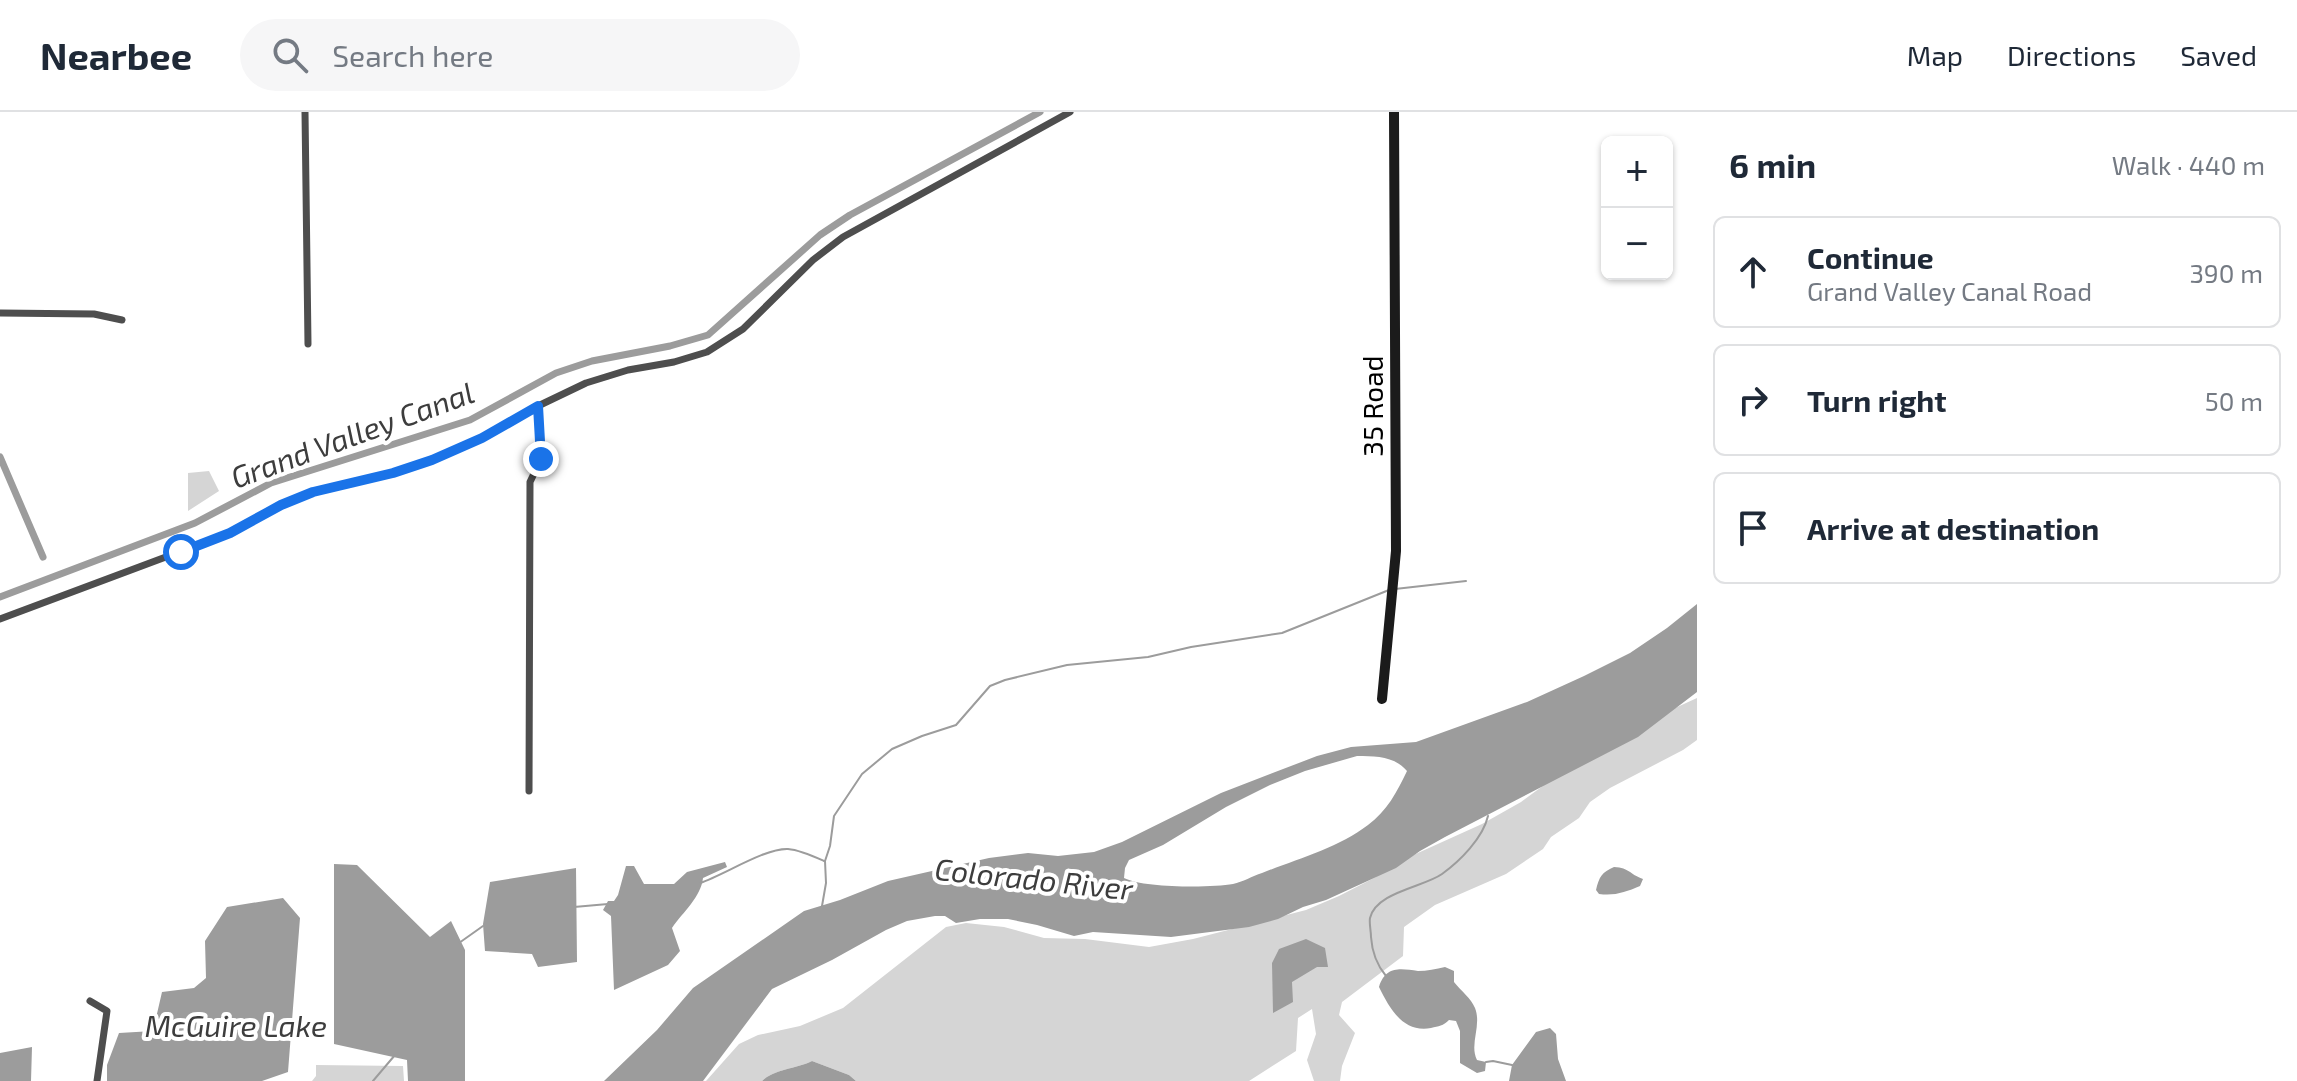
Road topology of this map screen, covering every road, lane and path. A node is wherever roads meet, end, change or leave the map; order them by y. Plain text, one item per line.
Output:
1 (305, 112) edge
2 (1070, 112) edge
3 (1394, 112) edge
4 (0, 313) edge
5 (122, 320) dead end
6 (308, 344) dead end
7 (538, 406) junction
8 (0, 619) edge
9 (1382, 699) dead end
10 (529, 791) dead end
11 (90, 1001) dead end
12 (97, 1081) edge

1 - 6 street
2 - 7 street
3 - 9 street, 35 Road
4 - 5 street
7 - 8 street
7 - 10 street
11 - 12 street

